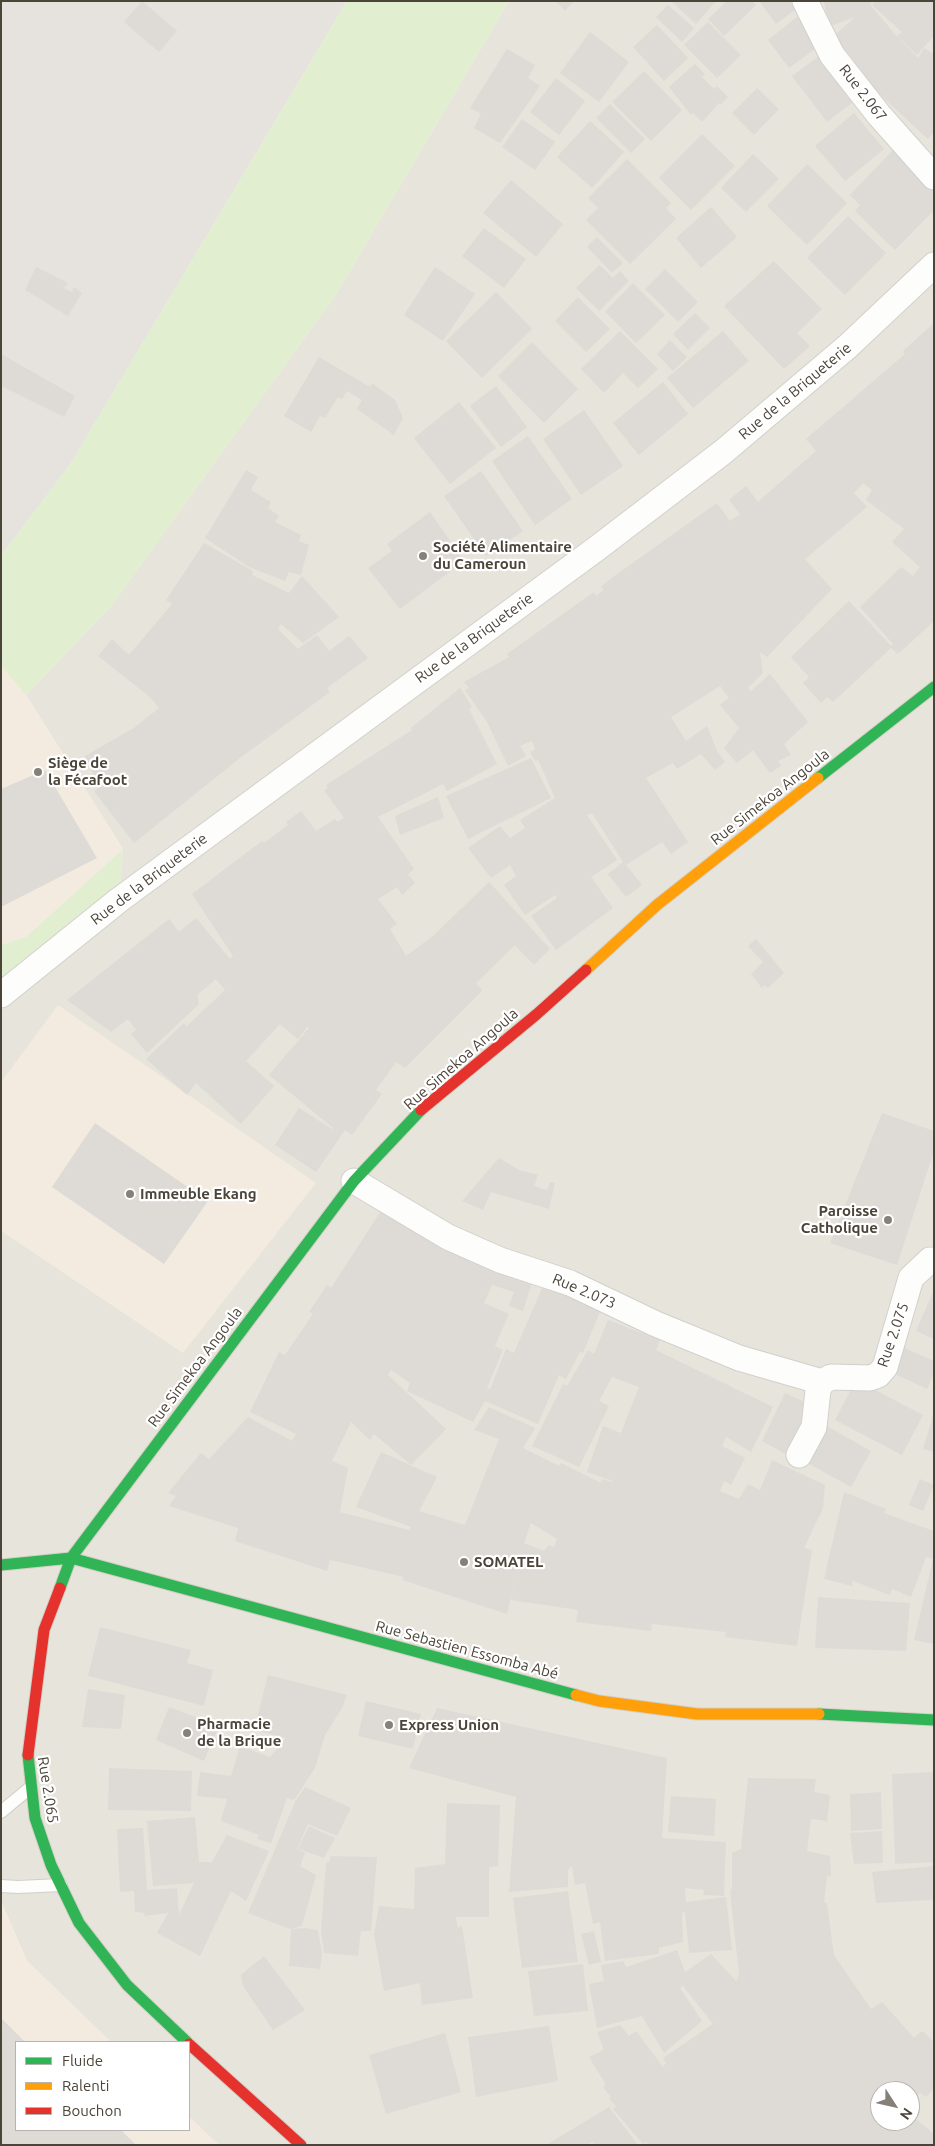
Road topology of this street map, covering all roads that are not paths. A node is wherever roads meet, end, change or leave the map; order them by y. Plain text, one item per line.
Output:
1 (805, 1) edge
2 (934, 177) edge
3 (934, 265) edge
4 (934, 687) edge
5 (1, 995) edge
6 (354, 1180) junction
7 (934, 1261) edge
8 (822, 1382) junction
9 (799, 1456) dead end
10 (71, 1558) junction
11 (1, 1565) edge
12 (934, 1720) edge
13 (31, 1788) junction
14 (1, 1812) edge
15 (60, 1885) junction
16 (1, 1886) edge
17 (186, 2041) edge
18 (190, 2045) edge
19 (301, 2145) edge

1 - 2 street, Rue 2.067
3 - 5 street, Rue de la Briqueterie
4 - 6 street, Rue Simekoa Angoula
6 - 8 street, Rue 2.073
6 - 10 street, Rue Simekoa Angoula
7 - 8 street, Rue 2.075
8 - 9 street
10 - 11 street, Rue Sebastien Essomba Abé
10 - 12 street, Rue Sebastien Essomba Abé
10 - 13 street, Rue 2.065
13 - 14 lane
13 - 15 street, Rue 2.065
15 - 16 lane
15 - 17 street, Rue 2.065
18 - 19 street, Rue 2.065

